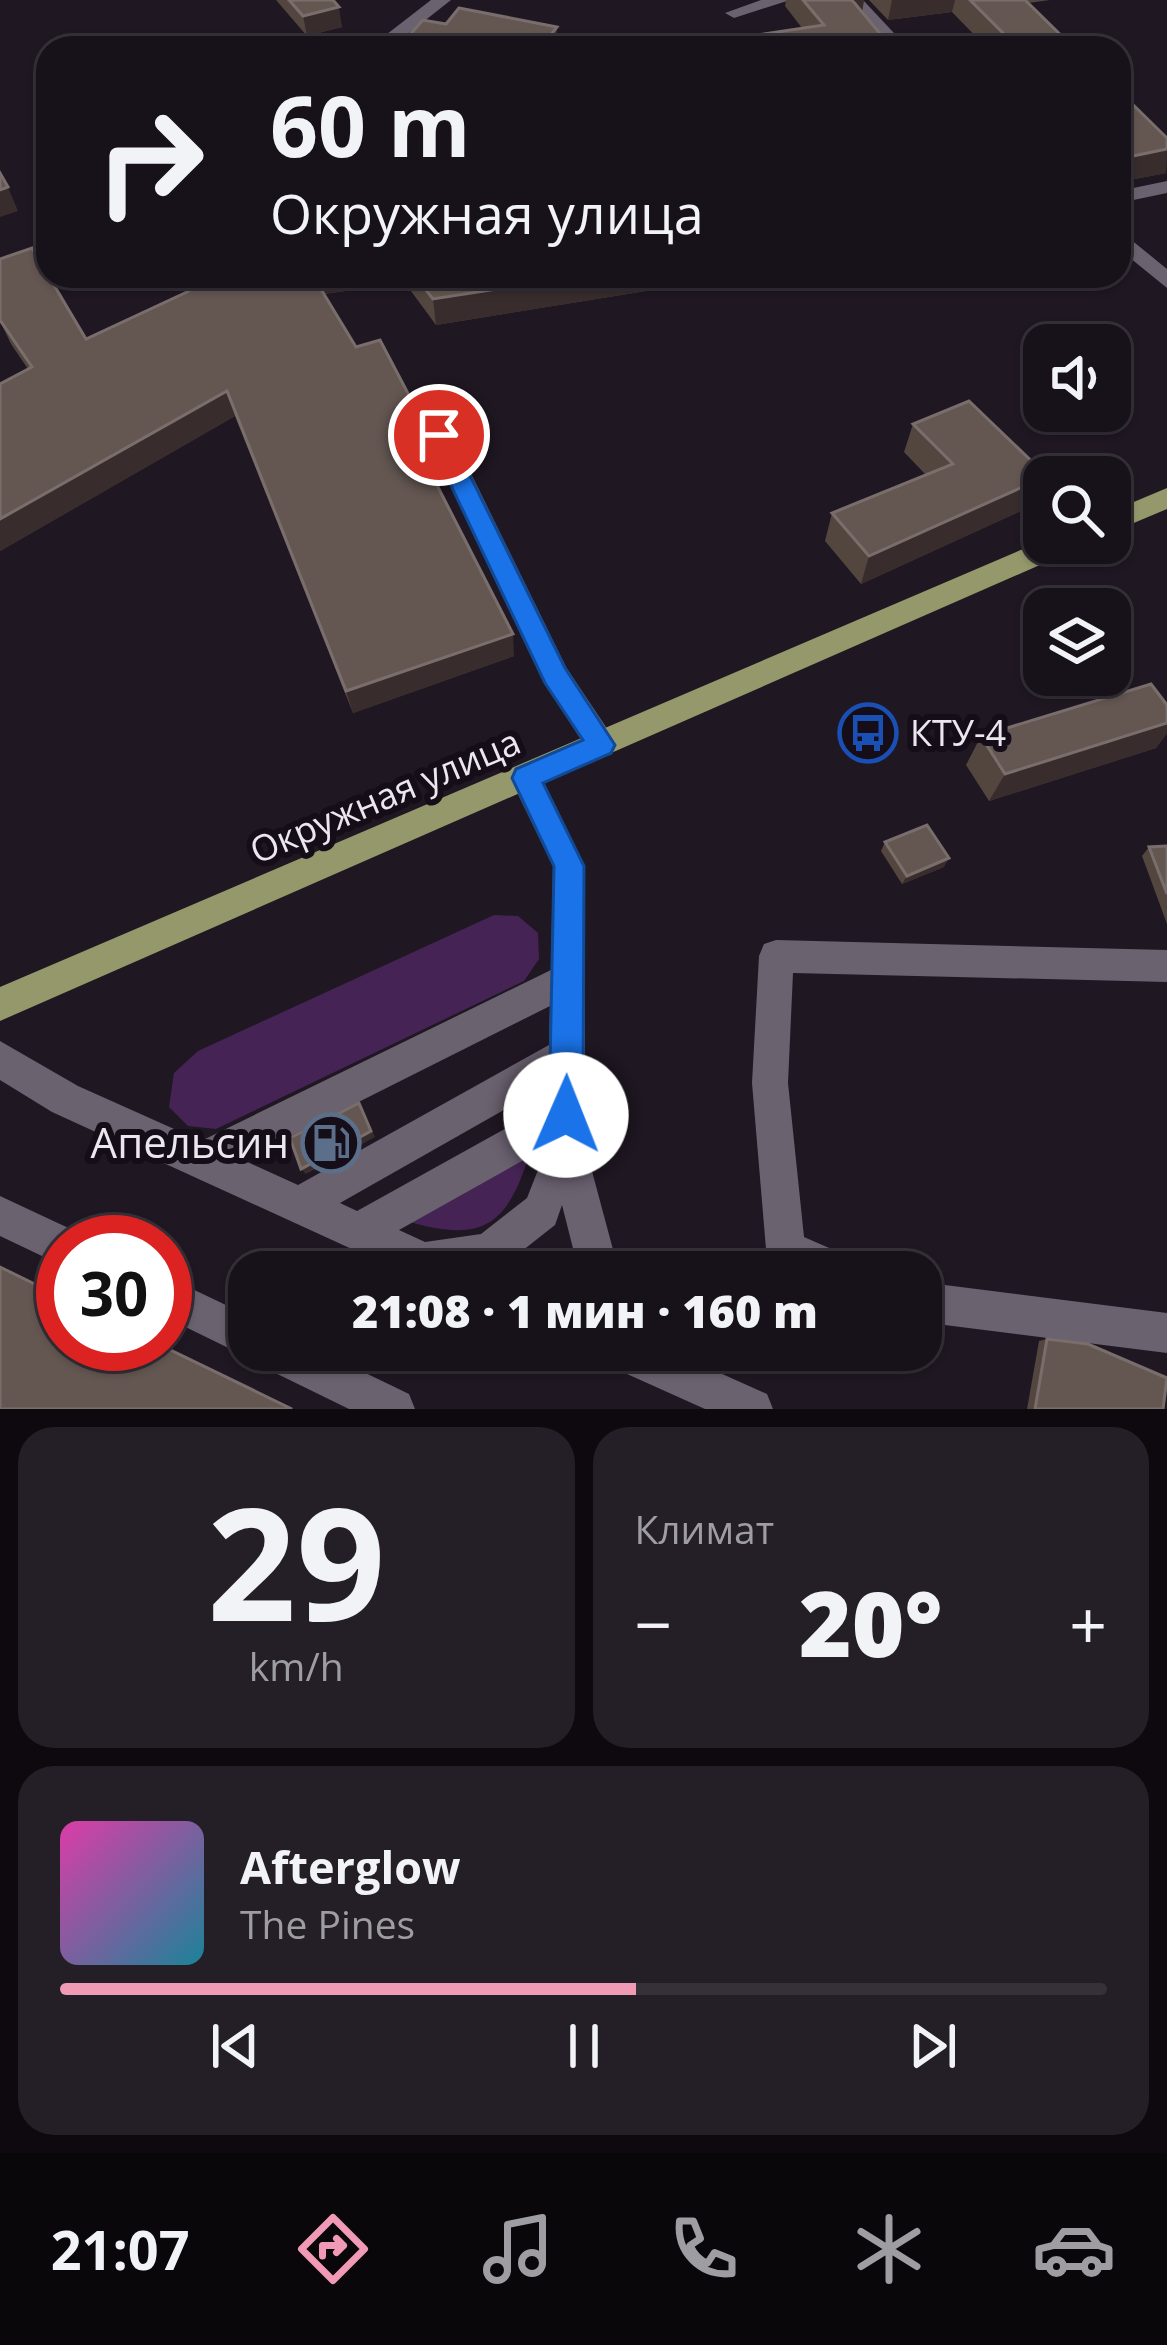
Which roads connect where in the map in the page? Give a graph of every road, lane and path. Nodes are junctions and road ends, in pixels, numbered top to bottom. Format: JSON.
{"nodes":[{"id":1,"x":442,"y":0,"type":"edge"},
{"id":2,"x":781,"y":0,"type":"edge"},
{"id":3,"x":853,"y":0,"type":"edge"},
{"id":4,"x":734,"y":13,"type":"dead end"},
{"id":5,"x":394,"y":36,"type":"edge"},
{"id":6,"x":888,"y":36,"type":"edge"},
{"id":7,"x":1167,"y":187,"type":"edge"},
{"id":8,"x":1143,"y":193,"type":"junction"},
{"id":9,"x":1131,"y":195,"type":"edge"},
{"id":10,"x":1167,"y":217,"type":"edge"},
{"id":11,"x":1131,"y":248,"type":"edge"},
{"id":12,"x":1167,"y":281,"type":"edge"},
{"id":13,"x":422,"y":398,"type":"dead end"},
{"id":14,"x":1167,"y":498,"type":"edge"},
{"id":15,"x":1131,"y":514,"type":"edge"},
{"id":16,"x":1023,"y":561,"type":"edge"},
{"id":17,"x":601,"y":745,"type":"junction"},
{"id":18,"x":526,"y":778,"type":"junction"},
{"id":19,"x":1167,"y":966,"type":"edge"},
{"id":20,"x":567,"y":980,"type":"junction"},
{"id":21,"x":0,"y":1004,"type":"edge"},
{"id":22,"x":567,"y":1055,"type":"junction"},
{"id":23,"x":0,"y":1059,"type":"edge"},
{"id":24,"x":566,"y":1130,"type":"junction"},
{"id":25,"x":201,"y":1161,"type":"junction"},
{"id":26,"x":299,"y":1205,"type":"junction"},
{"id":27,"x":0,"y":1214,"type":"edge"},
{"id":28,"x":36,"y":1232,"type":"edge"},
{"id":29,"x":358,"y":1232,"type":"junction"},
{"id":30,"x":400,"y":1251,"type":"edge"},
{"id":31,"x":490,"y":1251,"type":"edge"},
{"id":32,"x":594,"y":1251,"type":"edge"},
{"id":33,"x":791,"y":1251,"type":"edge"},
{"id":34,"x":942,"y":1306,"type":"edge"},
{"id":35,"x":192,"y":1309,"type":"edge"},
{"id":36,"x":228,"y":1327,"type":"edge"},
{"id":37,"x":1167,"y":1334,"type":"edge"},
{"id":38,"x":317,"y":1371,"type":"edge"},
{"id":39,"x":671,"y":1371,"type":"edge"},
{"id":40,"x":394,"y":1409,"type":"edge"},
{"id":41,"x":752,"y":1409,"type":"edge"}],
"edges":[{"from":1,"to":5,"type":"street"},
{"from":2,"to":4,"type":"street"},
{"from":3,"to":6,"type":"street"},
{"from":7,"to":8,"type":"street"},
{"from":8,"to":9,"type":"street"},
{"from":8,"to":10,"type":"street"},
{"from":11,"to":12,"type":"street"},
{"from":13,"to":17,"type":"street"},
{"from":14,"to":15,"type":"main road"},
{"from":16,"to":17,"type":"main road","name":"Окружная улица"},
{"from":17,"to":18,"type":"main road","name":"Окружная улица"},
{"from":18,"to":20,"type":"street"},
{"from":18,"to":21,"type":"main road","name":"Окружная улица"},
{"from":19,"to":33,"type":"street"},
{"from":20,"to":22,"type":"street"},
{"from":20,"to":25,"type":"street"},
{"from":22,"to":24,"type":"street"},
{"from":22,"to":26,"type":"street"},
{"from":23,"to":25,"type":"street"},
{"from":24,"to":29,"type":"street"},
{"from":24,"to":31,"type":"street"},
{"from":24,"to":32,"type":"street"},
{"from":25,"to":26,"type":"street"},
{"from":26,"to":29,"type":"street"},
{"from":27,"to":28,"type":"street"},
{"from":29,"to":30,"type":"street"},
{"from":34,"to":37,"type":"street"},
{"from":35,"to":36,"type":"street"},
{"from":38,"to":40,"type":"street"},
{"from":39,"to":41,"type":"street"}]}
